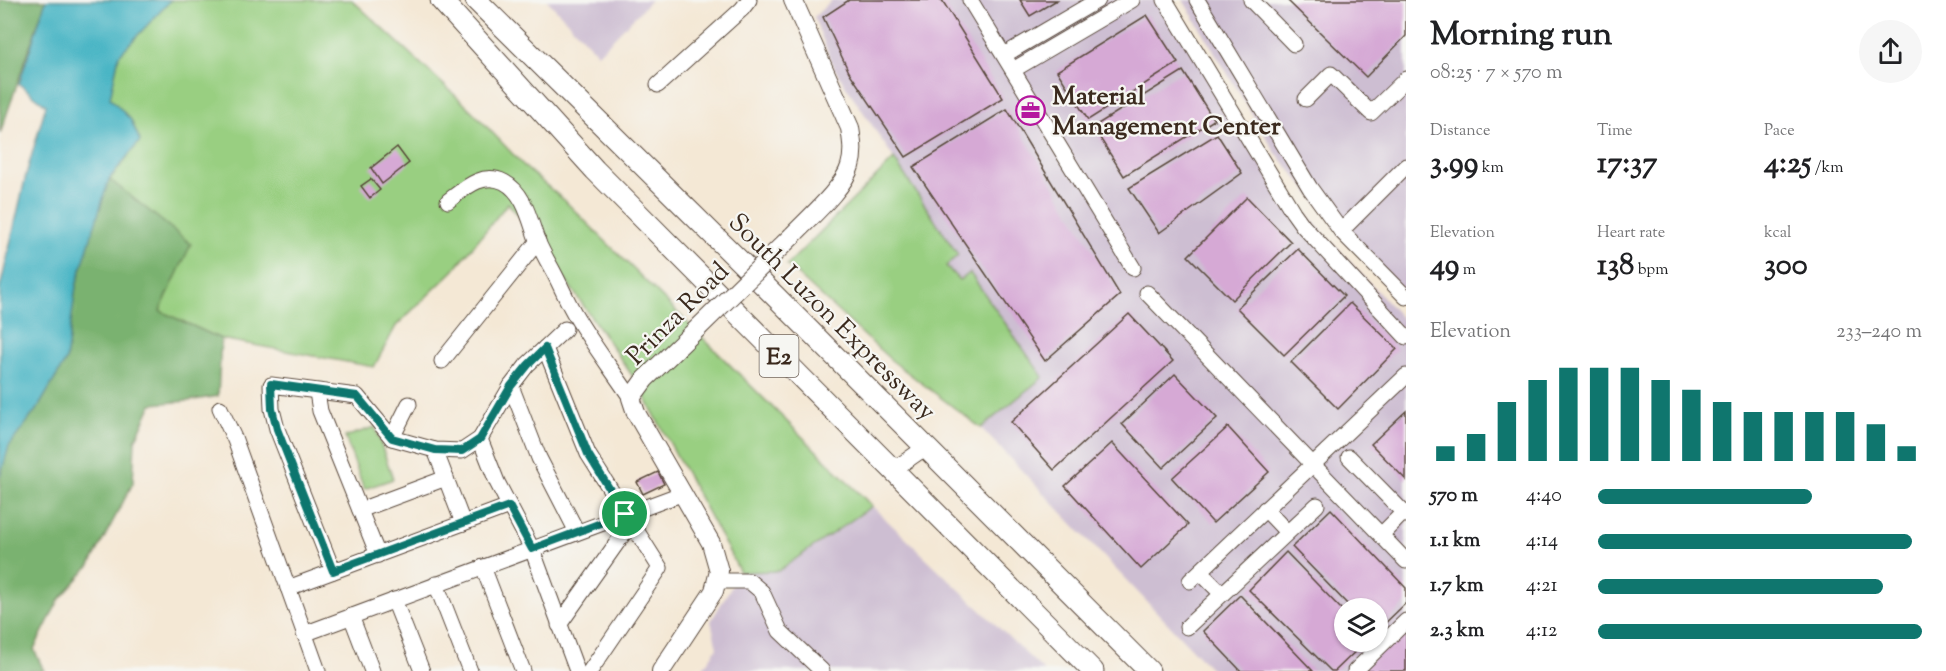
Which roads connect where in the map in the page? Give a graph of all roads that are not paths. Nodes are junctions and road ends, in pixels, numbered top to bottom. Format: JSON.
{"nodes":[{"id":1,"x":441,"y":0,"type":"edge"},
{"id":2,"x":476,"y":0,"type":"edge"},
{"id":3,"x":749,"y":0,"type":"edge"},
{"id":4,"x":793,"y":0,"type":"edge"},
{"id":5,"x":970,"y":0,"type":"edge"},
{"id":6,"x":1098,"y":0,"type":"edge"},
{"id":7,"x":1132,"y":0,"type":"edge"},
{"id":8,"x":1165,"y":0,"type":"edge"},
{"id":9,"x":1197,"y":0,"type":"edge"},
{"id":10,"x":1251,"y":0,"type":"edge"},
{"id":11,"x":1294,"y":44,"type":"dead end"},
{"id":12,"x":1004,"y":55,"type":"junction"},
{"id":13,"x":1013,"y":70,"type":"junction"},
{"id":14,"x":1406,"y":79,"type":"edge"},
{"id":15,"x":658,"y":85,"type":"dead end"},
{"id":16,"x":1306,"y":99,"type":"dead end"},
{"id":17,"x":1406,"y":166,"type":"edge"},
{"id":18,"x":448,"y":201,"type":"dead end"},
{"id":19,"x":1341,"y":231,"type":"junction"},
{"id":20,"x":538,"y":241,"type":"junction"},
{"id":21,"x":1133,"y":268,"type":"dead end"},
{"id":22,"x":1147,"y":292,"type":"dead end"},
{"id":23,"x":1406,"y":297,"type":"edge"},
{"id":24,"x":565,"y":329,"type":"dead end"},
{"id":25,"x":1406,"y":337,"type":"edge"},
{"id":26,"x":545,"y":348,"type":"junction"},
{"id":27,"x":442,"y":361,"type":"dead end"},
{"id":28,"x":1406,"y":376,"type":"edge"},
{"id":29,"x":511,"y":386,"type":"junction"},
{"id":30,"x":317,"y":392,"type":"junction"},
{"id":31,"x":631,"y":398,"type":"junction"},
{"id":32,"x":409,"y":404,"type":"dead end"},
{"id":33,"x":220,"y":408,"type":"dead end"},
{"id":34,"x":392,"y":438,"type":"junction"},
{"id":35,"x":480,"y":439,"type":"junction"},
{"id":36,"x":926,"y":447,"type":"junction"},
{"id":37,"x":435,"y":450,"type":"junction"},
{"id":38,"x":1349,"y":457,"type":"dead end"},
{"id":39,"x":1312,"y":464,"type":"junction"},
{"id":40,"x":891,"y":469,"type":"junction"},
{"id":41,"x":446,"y":478,"type":"junction"},
{"id":42,"x":681,"y":494,"type":"junction"},
{"id":43,"x":1317,"y":505,"type":"dead end"},
{"id":44,"x":509,"y":506,"type":"junction"},
{"id":45,"x":1265,"y":509,"type":"junction"},
{"id":46,"x":360,"y":510,"type":"junction"},
{"id":47,"x":1405,"y":514,"type":"edge"},
{"id":48,"x":628,"y":519,"type":"junction"},
{"id":49,"x":463,"y":523,"type":"junction"},
{"id":50,"x":577,"y":532,"type":"junction"},
{"id":51,"x":1287,"y":532,"type":"junction"},
{"id":52,"x":1381,"y":535,"type":"junction"},
{"id":53,"x":532,"y":549,"type":"junction"},
{"id":54,"x":378,"y":555,"type":"junction"},
{"id":55,"x":1406,"y":561,"type":"edge"},
{"id":56,"x":483,"y":567,"type":"junction"},
{"id":57,"x":333,"y":571,"type":"junction"},
{"id":58,"x":717,"y":580,"type":"junction"},
{"id":59,"x":436,"y":584,"type":"junction"},
{"id":60,"x":288,"y":588,"type":"junction"},
{"id":61,"x":1222,"y":594,"type":"junction"},
{"id":62,"x":394,"y":600,"type":"junction"},
{"id":63,"x":351,"y":616,"type":"junction"},
{"id":64,"x":1406,"y":621,"type":"edge"},
{"id":65,"x":559,"y":625,"type":"junction"},
{"id":66,"x":1187,"y":627,"type":"dead end"},
{"id":67,"x":304,"y":634,"type":"junction"},
{"id":68,"x":318,"y":671,"type":"edge"},
{"id":69,"x":372,"y":671,"type":"edge"},
{"id":70,"x":422,"y":671,"type":"edge"},
{"id":71,"x":470,"y":671,"type":"edge"},
{"id":72,"x":523,"y":671,"type":"edge"},
{"id":73,"x":577,"y":671,"type":"edge"},
{"id":74,"x":590,"y":671,"type":"edge"},
{"id":75,"x":661,"y":671,"type":"edge"},
{"id":76,"x":822,"y":671,"type":"edge"},
{"id":77,"x":1093,"y":671,"type":"edge"},
{"id":78,"x":1149,"y":671,"type":"edge"},
{"id":79,"x":1355,"y":671,"type":"edge"}],
"edges":[{"from":1,"to":40,"type":"highway","number":"E2"},
{"from":2,"to":36,"type":"highway","name":"South Luzon Expressway","number":"E2"},
{"from":3,"to":15,"type":"street"},
{"from":4,"to":31,"type":"main road","name":"Prinza Road","bridge":true},
{"from":5,"to":12,"type":"street"},
{"from":6,"to":12,"type":"street"},
{"from":7,"to":13,"type":"street"},
{"from":8,"to":25,"type":"street"},
{"from":9,"to":19,"type":"street"},
{"from":10,"to":11,"type":"street"},
{"from":12,"to":13,"type":"street"},
{"from":13,"to":21,"type":"street"},
{"from":14,"to":16,"type":"street"},
{"from":17,"to":19,"type":"street"},
{"from":18,"to":20,"type":"street"},
{"from":19,"to":23,"type":"street"},
{"from":20,"to":27,"type":"street"},
{"from":20,"to":31,"type":"street"},
{"from":22,"to":39,"type":"street"},
{"from":24,"to":26,"type":"street"},
{"from":26,"to":29,"type":"street"},
{"from":26,"to":48,"type":"street"},
{"from":28,"to":39,"type":"street"},
{"from":29,"to":35,"type":"street"},
{"from":29,"to":50,"type":"street"},
{"from":30,"to":34,"type":"street"},
{"from":30,"to":46,"type":"street"},
{"from":30,"to":57,"type":"street"},
{"from":31,"to":42,"type":"main road","name":"Prinza Road"},
{"from":32,"to":34,"type":"street"},
{"from":33,"to":60,"type":"street"},
{"from":34,"to":37,"type":"street"},
{"from":35,"to":37,"type":"street"},
{"from":35,"to":44,"type":"street"},
{"from":36,"to":40,"type":"street"},
{"from":36,"to":78,"type":"highway","name":"South Luzon Expressway","number":"E2"},
{"from":37,"to":41,"type":"street"},
{"from":38,"to":47,"type":"street"},
{"from":39,"to":45,"type":"street"},
{"from":39,"to":52,"type":"street"},
{"from":40,"to":77,"type":"highway","number":"E2"},
{"from":41,"to":46,"type":"street"},
{"from":41,"to":49,"type":"street"},
{"from":42,"to":48,"type":"street"},
{"from":42,"to":58,"type":"main road","name":"Prinza Road"},
{"from":43,"to":51,"type":"street"},
{"from":44,"to":49,"type":"street"},
{"from":44,"to":53,"type":"street"},
{"from":45,"to":51,"type":"street"},
{"from":45,"to":61,"type":"street"},
{"from":46,"to":54,"type":"street"},
{"from":47,"to":52,"type":"street"},
{"from":48,"to":50,"type":"street"},
{"from":48,"to":65,"type":"street"},
{"from":48,"to":74,"type":"street"},
{"from":49,"to":54,"type":"street"},
{"from":50,"to":53,"type":"street"},
{"from":51,"to":61,"type":"street"},
{"from":52,"to":55,"type":"street"},
{"from":53,"to":56,"type":"street"},
{"from":53,"to":65,"type":"street"},
{"from":54,"to":57,"type":"street"},
{"from":56,"to":59,"type":"street"},
{"from":56,"to":72,"type":"street"},
{"from":57,"to":60,"type":"street"},
{"from":58,"to":75,"type":"main road"},
{"from":58,"to":76,"type":"street"},
{"from":59,"to":62,"type":"street"},
{"from":59,"to":71,"type":"street"},
{"from":60,"to":67,"type":"street"},
{"from":61,"to":66,"type":"street"},
{"from":62,"to":63,"type":"street"},
{"from":62,"to":70,"type":"street"},
{"from":63,"to":67,"type":"street"},
{"from":63,"to":69,"type":"street"},
{"from":64,"to":79,"type":"street"},
{"from":65,"to":73,"type":"street"},
{"from":67,"to":68,"type":"street"}]}
